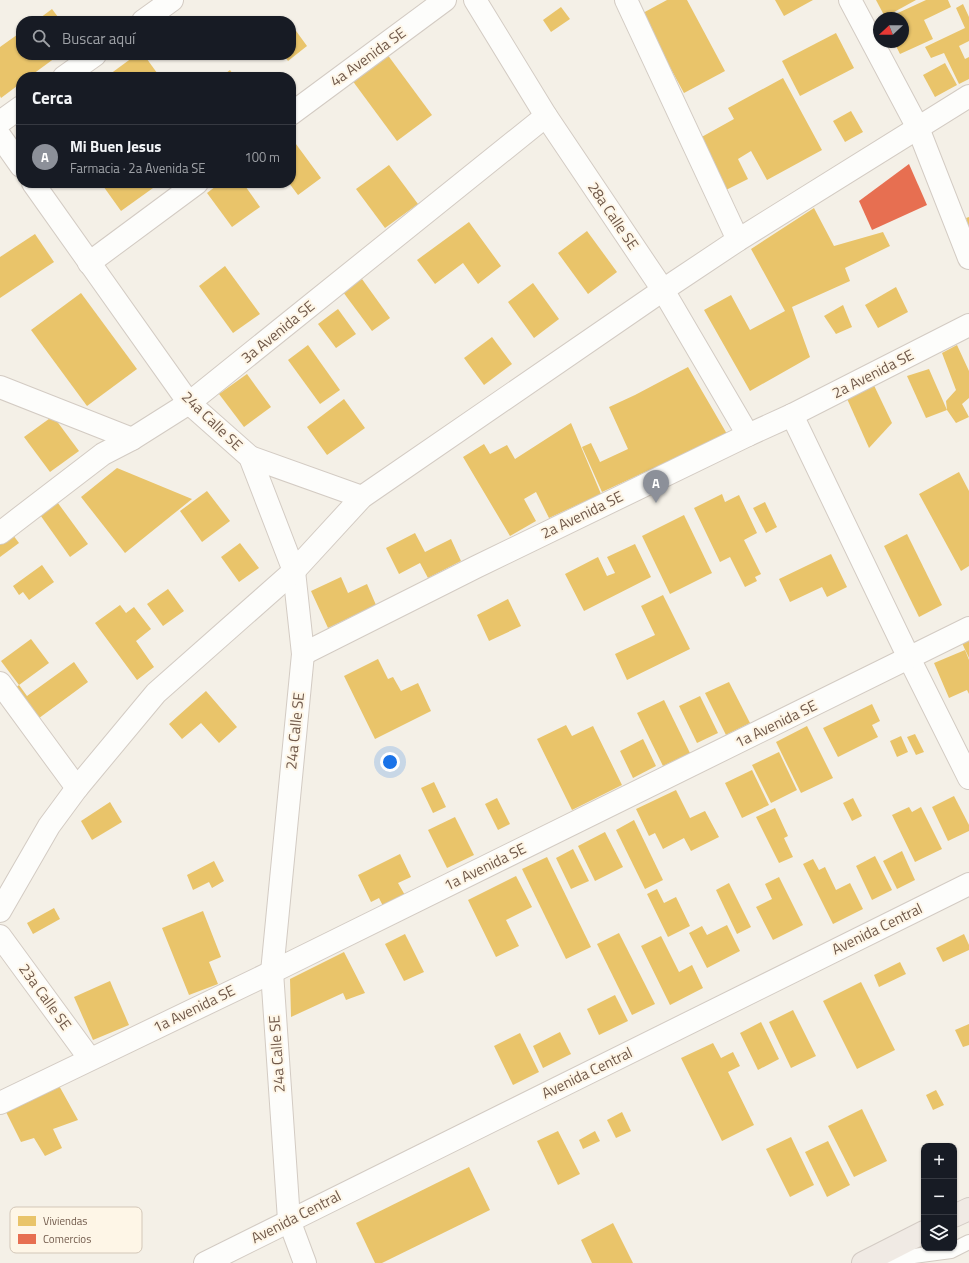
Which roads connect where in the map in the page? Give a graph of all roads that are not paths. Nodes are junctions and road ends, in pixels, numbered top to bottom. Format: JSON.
{"nodes":[{"id":1,"x":172,"y":0,"type":"edge"},
{"id":2,"x":445,"y":0,"type":"edge"},
{"id":3,"x":475,"y":0,"type":"edge"},
{"id":4,"x":626,"y":0,"type":"edge"},
{"id":5,"x":850,"y":0,"type":"edge"},
{"id":6,"x":150,"y":16,"type":"edge"},
{"id":7,"x":88,"y":60,"type":"edge"},
{"id":8,"x":71,"y":72,"type":"edge"},
{"id":9,"x":969,"y":96,"type":"edge"},
{"id":10,"x":296,"y":110,"type":"edge"},
{"id":11,"x":16,"y":111,"type":"edge"},
{"id":12,"x":546,"y":116,"type":"junction"},
{"id":13,"x":0,"y":122,"type":"edge"},
{"id":14,"x":918,"y":128,"type":"junction"},
{"id":15,"x":0,"y":136,"type":"edge"},
{"id":16,"x":16,"y":159,"type":"edge"},
{"id":17,"x":37,"y":188,"type":"edge"},
{"id":18,"x":190,"y":188,"type":"edge"},
{"id":19,"x":738,"y":240,"type":"junction"},
{"id":20,"x":969,"y":258,"type":"edge"},
{"id":21,"x":90,"y":263,"type":"junction"},
{"id":22,"x":663,"y":290,"type":"junction"},
{"id":23,"x":969,"y":325,"type":"edge"},
{"id":24,"x":0,"y":387,"type":"edge"},
{"id":25,"x":189,"y":403,"type":"junction"},
{"id":26,"x":792,"y":415,"type":"junction"},
{"id":27,"x":748,"y":434,"type":"junction"},
{"id":28,"x":132,"y":440,"type":"junction"},
{"id":29,"x":250,"y":457,"type":"junction"},
{"id":30,"x":362,"y":497,"type":"junction"},
{"id":31,"x":0,"y":533,"type":"edge"},
{"id":32,"x":294,"y":571,"type":"junction"},
{"id":33,"x":969,"y":628,"type":"edge"},
{"id":34,"x":303,"y":654,"type":"junction"},
{"id":35,"x":909,"y":658,"type":"junction"},
{"id":36,"x":0,"y":683,"type":"edge"},
{"id":37,"x":969,"y":778,"type":"edge"},
{"id":38,"x":77,"y":788,"type":"junction"},
{"id":39,"x":969,"y":884,"type":"edge"},
{"id":40,"x":0,"y":911,"type":"edge"},
{"id":41,"x":0,"y":936,"type":"edge"},
{"id":42,"x":272,"y":972,"type":"junction"},
{"id":43,"x":90,"y":1060,"type":"junction"},
{"id":44,"x":0,"y":1103,"type":"edge"},
{"id":45,"x":969,"y":1209,"type":"edge"},
{"id":46,"x":956,"y":1215,"type":"edge"},
{"id":47,"x":289,"y":1220,"type":"junction"},
{"id":48,"x":921,"y":1234,"type":"edge"},
{"id":49,"x":969,"y":1242,"type":"edge"},
{"id":50,"x":205,"y":1263,"type":"edge"},
{"id":51,"x":305,"y":1263,"type":"edge"},
{"id":52,"x":863,"y":1263,"type":"edge"}],
"edges":[{"from":1,"to":6,"type":"street"},
{"from":2,"to":10,"type":"street","name":"4a Avenida SE"},
{"from":3,"to":12,"type":"street","name":"28a Calle SE"},
{"from":4,"to":19,"type":"street"},
{"from":5,"to":14,"type":"street"},
{"from":7,"to":8,"type":"street"},
{"from":9,"to":14,"type":"street"},
{"from":11,"to":13,"type":"street"},
{"from":12,"to":22,"type":"street","name":"28a Calle SE"},
{"from":12,"to":25,"type":"street","name":"3a Avenida SE"},
{"from":14,"to":19,"type":"street"},
{"from":14,"to":20,"type":"street"},
{"from":15,"to":16,"type":"street"},
{"from":17,"to":21,"type":"street","name":"24a Calle SE"},
{"from":18,"to":21,"type":"street"},
{"from":19,"to":22,"type":"street"},
{"from":21,"to":25,"type":"street","name":"24a Calle SE"},
{"from":22,"to":27,"type":"street","name":"28a Calle SE"},
{"from":22,"to":30,"type":"street"},
{"from":23,"to":26,"type":"street","name":"2a Avenida SE"},
{"from":24,"to":28,"type":"street"},
{"from":25,"to":28,"type":"street","name":"3a Avenida SE"},
{"from":25,"to":29,"type":"street","name":"24a Calle SE"},
{"from":26,"to":27,"type":"street","name":"2a Avenida SE"},
{"from":26,"to":35,"type":"street"},
{"from":27,"to":34,"type":"street","name":"2a Avenida SE"},
{"from":28,"to":31,"type":"street","name":"3a Avenida SE"},
{"from":29,"to":30,"type":"street"},
{"from":29,"to":32,"type":"street","name":"24a Calle SE"},
{"from":30,"to":32,"type":"street"},
{"from":32,"to":34,"type":"street","name":"24a Calle SE"},
{"from":32,"to":38,"type":"street"},
{"from":33,"to":35,"type":"street","name":"1a Avenida SE"},
{"from":34,"to":42,"type":"street","name":"24a Calle SE"},
{"from":35,"to":37,"type":"street"},
{"from":35,"to":42,"type":"street","name":"1a Avenida SE"},
{"from":36,"to":38,"type":"street"},
{"from":38,"to":40,"type":"street"},
{"from":39,"to":47,"type":"street","name":"Avenida Central"},
{"from":41,"to":43,"type":"street","name":"23a Calle SE"},
{"from":42,"to":43,"type":"street","name":"1a Avenida SE"},
{"from":42,"to":47,"type":"street","name":"24a Calle SE"},
{"from":43,"to":44,"type":"street","name":"1a Avenida SE"},
{"from":45,"to":46,"type":"highway"},
{"from":47,"to":50,"type":"street","name":"Avenida Central"},
{"from":47,"to":51,"type":"street","name":"24a Calle SE"},
{"from":48,"to":52,"type":"highway"},
{"from":49,"to":52,"type":"lane"}]}
